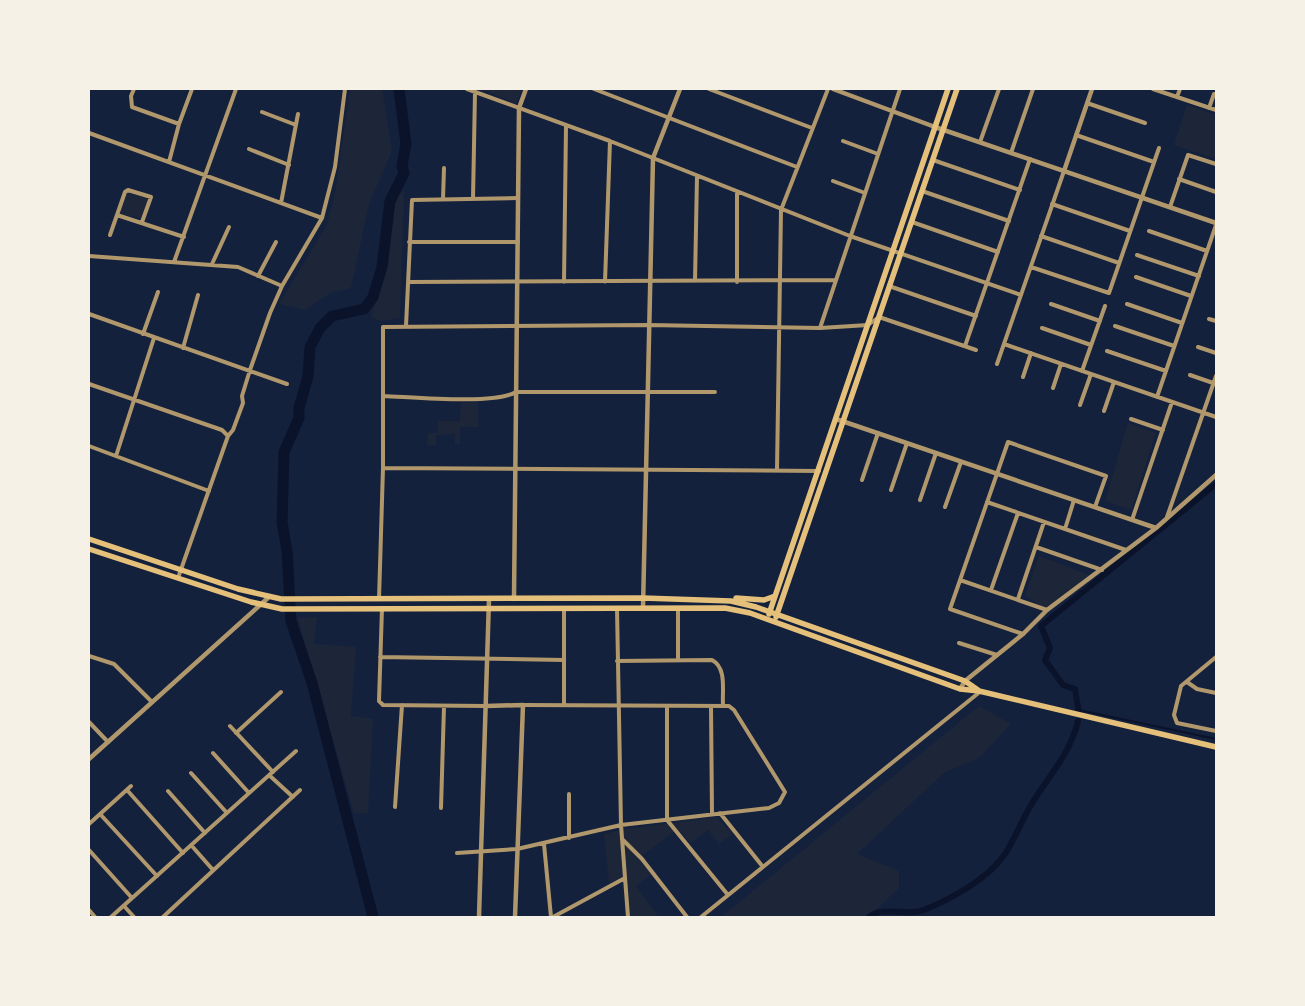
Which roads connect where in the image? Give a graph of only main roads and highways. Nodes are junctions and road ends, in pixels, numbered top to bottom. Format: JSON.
{"nodes":[{"id":1,"x":948,"y":89,"type":"edge"},
{"id":2,"x":957,"y":89,"type":"edge"},
{"id":3,"x":89,"y":539,"type":"edge"},
{"id":4,"x":89,"y":549,"type":"edge"},
{"id":5,"x":775,"y":596,"type":"junction"},
{"id":6,"x":719,"y":600,"type":"junction"},
{"id":7,"x":770,"y":612,"type":"junction"},
{"id":8,"x":777,"y":614,"type":"junction"},
{"id":9,"x":767,"y":619,"type":"junction"},
{"id":10,"x":774,"y":622,"type":"junction"},
{"id":11,"x":912,"y":662,"type":"junction"},
{"id":12,"x":908,"y":671,"type":"junction"},
{"id":13,"x":980,"y":691,"type":"junction"},
{"id":14,"x":1216,"y":747,"type":"edge"}],
"edges":[{"from":1,"to":5,"type":"main road"},
{"from":2,"to":8,"type":"main road"},
{"from":3,"to":6,"type":"main road"},
{"from":4,"to":9,"type":"main road"},
{"from":5,"to":6,"type":"main road"},
{"from":5,"to":7,"type":"main road"},
{"from":6,"to":7,"type":"main road"},
{"from":7,"to":8,"type":"main road"},
{"from":7,"to":9,"type":"main road"},
{"from":8,"to":10,"type":"main road"},
{"from":8,"to":11,"type":"main road"},
{"from":9,"to":10,"type":"main road"},
{"from":10,"to":12,"type":"main road"},
{"from":11,"to":12,"type":"main road"},
{"from":11,"to":13,"type":"main road"},
{"from":12,"to":13,"type":"main road"},
{"from":13,"to":14,"type":"main road"}]}
